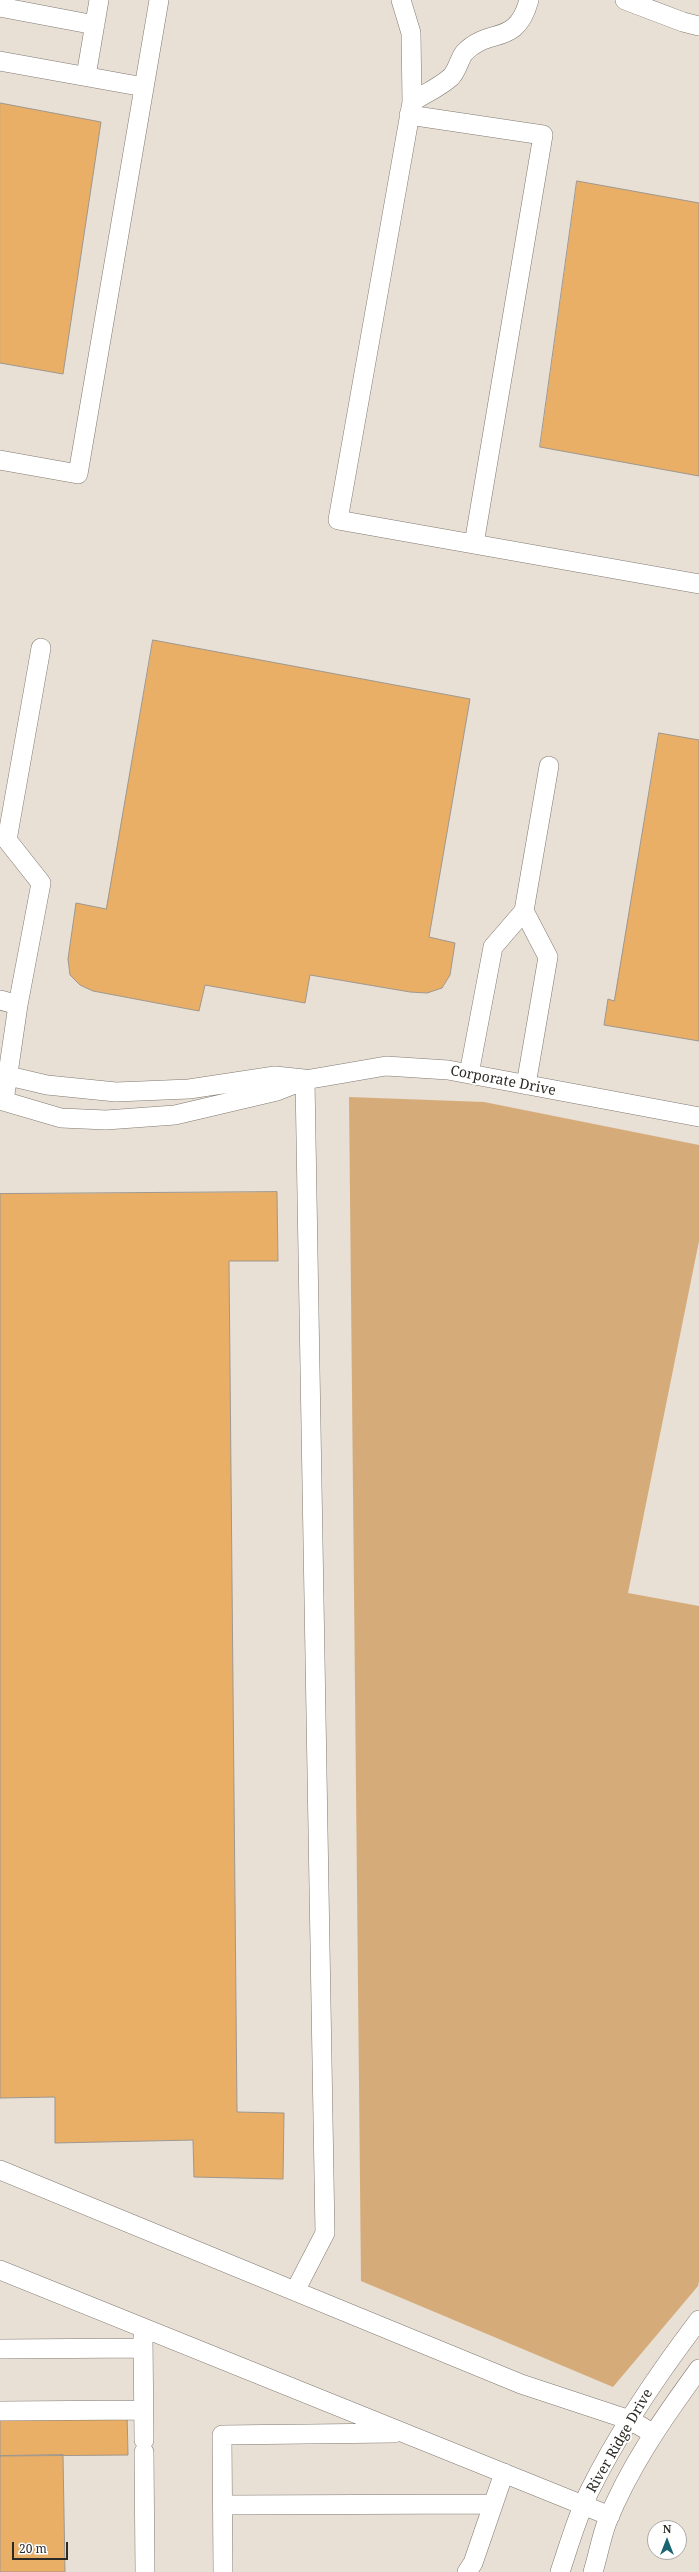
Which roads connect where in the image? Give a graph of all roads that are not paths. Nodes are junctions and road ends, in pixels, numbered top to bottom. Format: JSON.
{"nodes":[{"id":1,"x":99,"y":0,"type":"edge"},
{"id":2,"x":159,"y":0,"type":"edge"},
{"id":3,"x":401,"y":0,"type":"edge"},
{"id":4,"x":529,"y":0,"type":"edge"},
{"id":5,"x":625,"y":0,"type":"edge"},
{"id":6,"x":0,"y":7,"type":"edge"},
{"id":7,"x":95,"y":25,"type":"junction"},
{"id":8,"x":699,"y":26,"type":"edge"},
{"id":9,"x":0,"y":61,"type":"edge"},
{"id":10,"x":86,"y":76,"type":"junction"},
{"id":11,"x":144,"y":87,"type":"junction"},
{"id":12,"x":410,"y":108,"type":"junction"},
{"id":13,"x":0,"y":460,"type":"edge"},
{"id":14,"x":474,"y":544,"type":"junction"},
{"id":15,"x":699,"y":584,"type":"edge"},
{"id":16,"x":41,"y":648,"type":"dead end"},
{"id":17,"x":549,"y":766,"type":"dead end"},
{"id":18,"x":4,"y":844,"type":"edge"},
{"id":19,"x":524,"y":911,"type":"junction"},
{"id":20,"x":0,"y":1000,"type":"edge"},
{"id":21,"x":18,"y":1005,"type":"junction"},
{"id":22,"x":469,"y":1074,"type":"junction"},
{"id":23,"x":3,"y":1075,"type":"edge"},
{"id":24,"x":305,"y":1080,"type":"junction"},
{"id":25,"x":526,"y":1085,"type":"junction"},
{"id":26,"x":2,"y":1101,"type":"edge"},
{"id":27,"x":699,"y":1117,"type":"edge"},
{"id":28,"x":0,"y":2170,"type":"edge"},
{"id":29,"x":0,"y":2270,"type":"edge"},
{"id":30,"x":9,"y":2278,"type":"edge"},
{"id":31,"x":295,"y":2291,"type":"junction"},
{"id":32,"x":699,"y":2320,"type":"edge"},
{"id":33,"x":143,"y":2326,"type":"junction"},
{"id":34,"x":142,"y":2348,"type":"junction"},
{"id":35,"x":0,"y":2349,"type":"edge"},
{"id":36,"x":699,"y":2368,"type":"edge"},
{"id":37,"x":144,"y":2410,"type":"junction"},
{"id":38,"x":0,"y":2411,"type":"edge"},
{"id":39,"x":630,"y":2420,"type":"junction"},
{"id":40,"x":404,"y":2432,"type":"junction"},
{"id":41,"x":654,"y":2434,"type":"junction"},
{"id":42,"x":504,"y":2473,"type":"junction"},
{"id":43,"x":492,"y":2504,"type":"junction"},
{"id":44,"x":223,"y":2505,"type":"junction"},
{"id":45,"x":583,"y":2505,"type":"junction"},
{"id":46,"x":610,"y":2516,"type":"junction"},
{"id":47,"x":145,"y":2572,"type":"edge"},
{"id":48,"x":223,"y":2572,"type":"edge"},
{"id":49,"x":467,"y":2572,"type":"edge"},
{"id":50,"x":560,"y":2572,"type":"edge"},
{"id":51,"x":593,"y":2572,"type":"edge"}],
"edges":[{"from":1,"to":7,"type":"street"},
{"from":2,"to":11,"type":"street"},
{"from":3,"to":12,"type":"street"},
{"from":4,"to":12,"type":"street"},
{"from":5,"to":8,"type":"street"},
{"from":6,"to":7,"type":"street"},
{"from":7,"to":10,"type":"street"},
{"from":9,"to":10,"type":"street"},
{"from":10,"to":11,"type":"street"},
{"from":11,"to":13,"type":"street"},
{"from":12,"to":14,"type":"street"},
{"from":12,"to":14,"type":"street"},
{"from":14,"to":15,"type":"street"},
{"from":16,"to":18,"type":"street"},
{"from":17,"to":19,"type":"street"},
{"from":18,"to":21,"type":"street"},
{"from":19,"to":22,"type":"street"},
{"from":19,"to":25,"type":"street"},
{"from":20,"to":21,"type":"street"},
{"from":21,"to":23,"type":"street"},
{"from":22,"to":24,"type":"street","name":"Corporate Drive"},
{"from":22,"to":25,"type":"street","name":"Corporate Drive"},
{"from":23,"to":24,"type":"street","name":"Corporate Drive"},
{"from":23,"to":26,"type":"street"},
{"from":24,"to":26,"type":"street","name":"Corporate Drive"},
{"from":24,"to":31,"type":"street"},
{"from":25,"to":27,"type":"street","name":"Corporate Drive"},
{"from":28,"to":31,"type":"street"},
{"from":29,"to":30,"type":"street"},
{"from":30,"to":33,"type":"street"},
{"from":31,"to":39,"type":"street"},
{"from":32,"to":39,"type":"street","name":"River Ridge Drive"},
{"from":33,"to":34,"type":"street"},
{"from":33,"to":40,"type":"street"},
{"from":34,"to":35,"type":"street"},
{"from":34,"to":37,"type":"street"},
{"from":36,"to":41,"type":"street","name":"River Ridge Drive"},
{"from":37,"to":38,"type":"street"},
{"from":37,"to":47,"type":"street"},
{"from":39,"to":41,"type":"street"},
{"from":39,"to":45,"type":"street","name":"River Ridge Drive"},
{"from":40,"to":42,"type":"street"},
{"from":40,"to":44,"type":"street"},
{"from":41,"to":46,"type":"street","name":"River Ridge Drive"},
{"from":42,"to":43,"type":"street"},
{"from":42,"to":45,"type":"street"},
{"from":43,"to":44,"type":"street"},
{"from":43,"to":49,"type":"street"},
{"from":44,"to":48,"type":"street"},
{"from":45,"to":46,"type":"street"},
{"from":45,"to":50,"type":"street","name":"River Ridge Drive"},
{"from":46,"to":51,"type":"street","name":"River Ridge Drive"}]}
